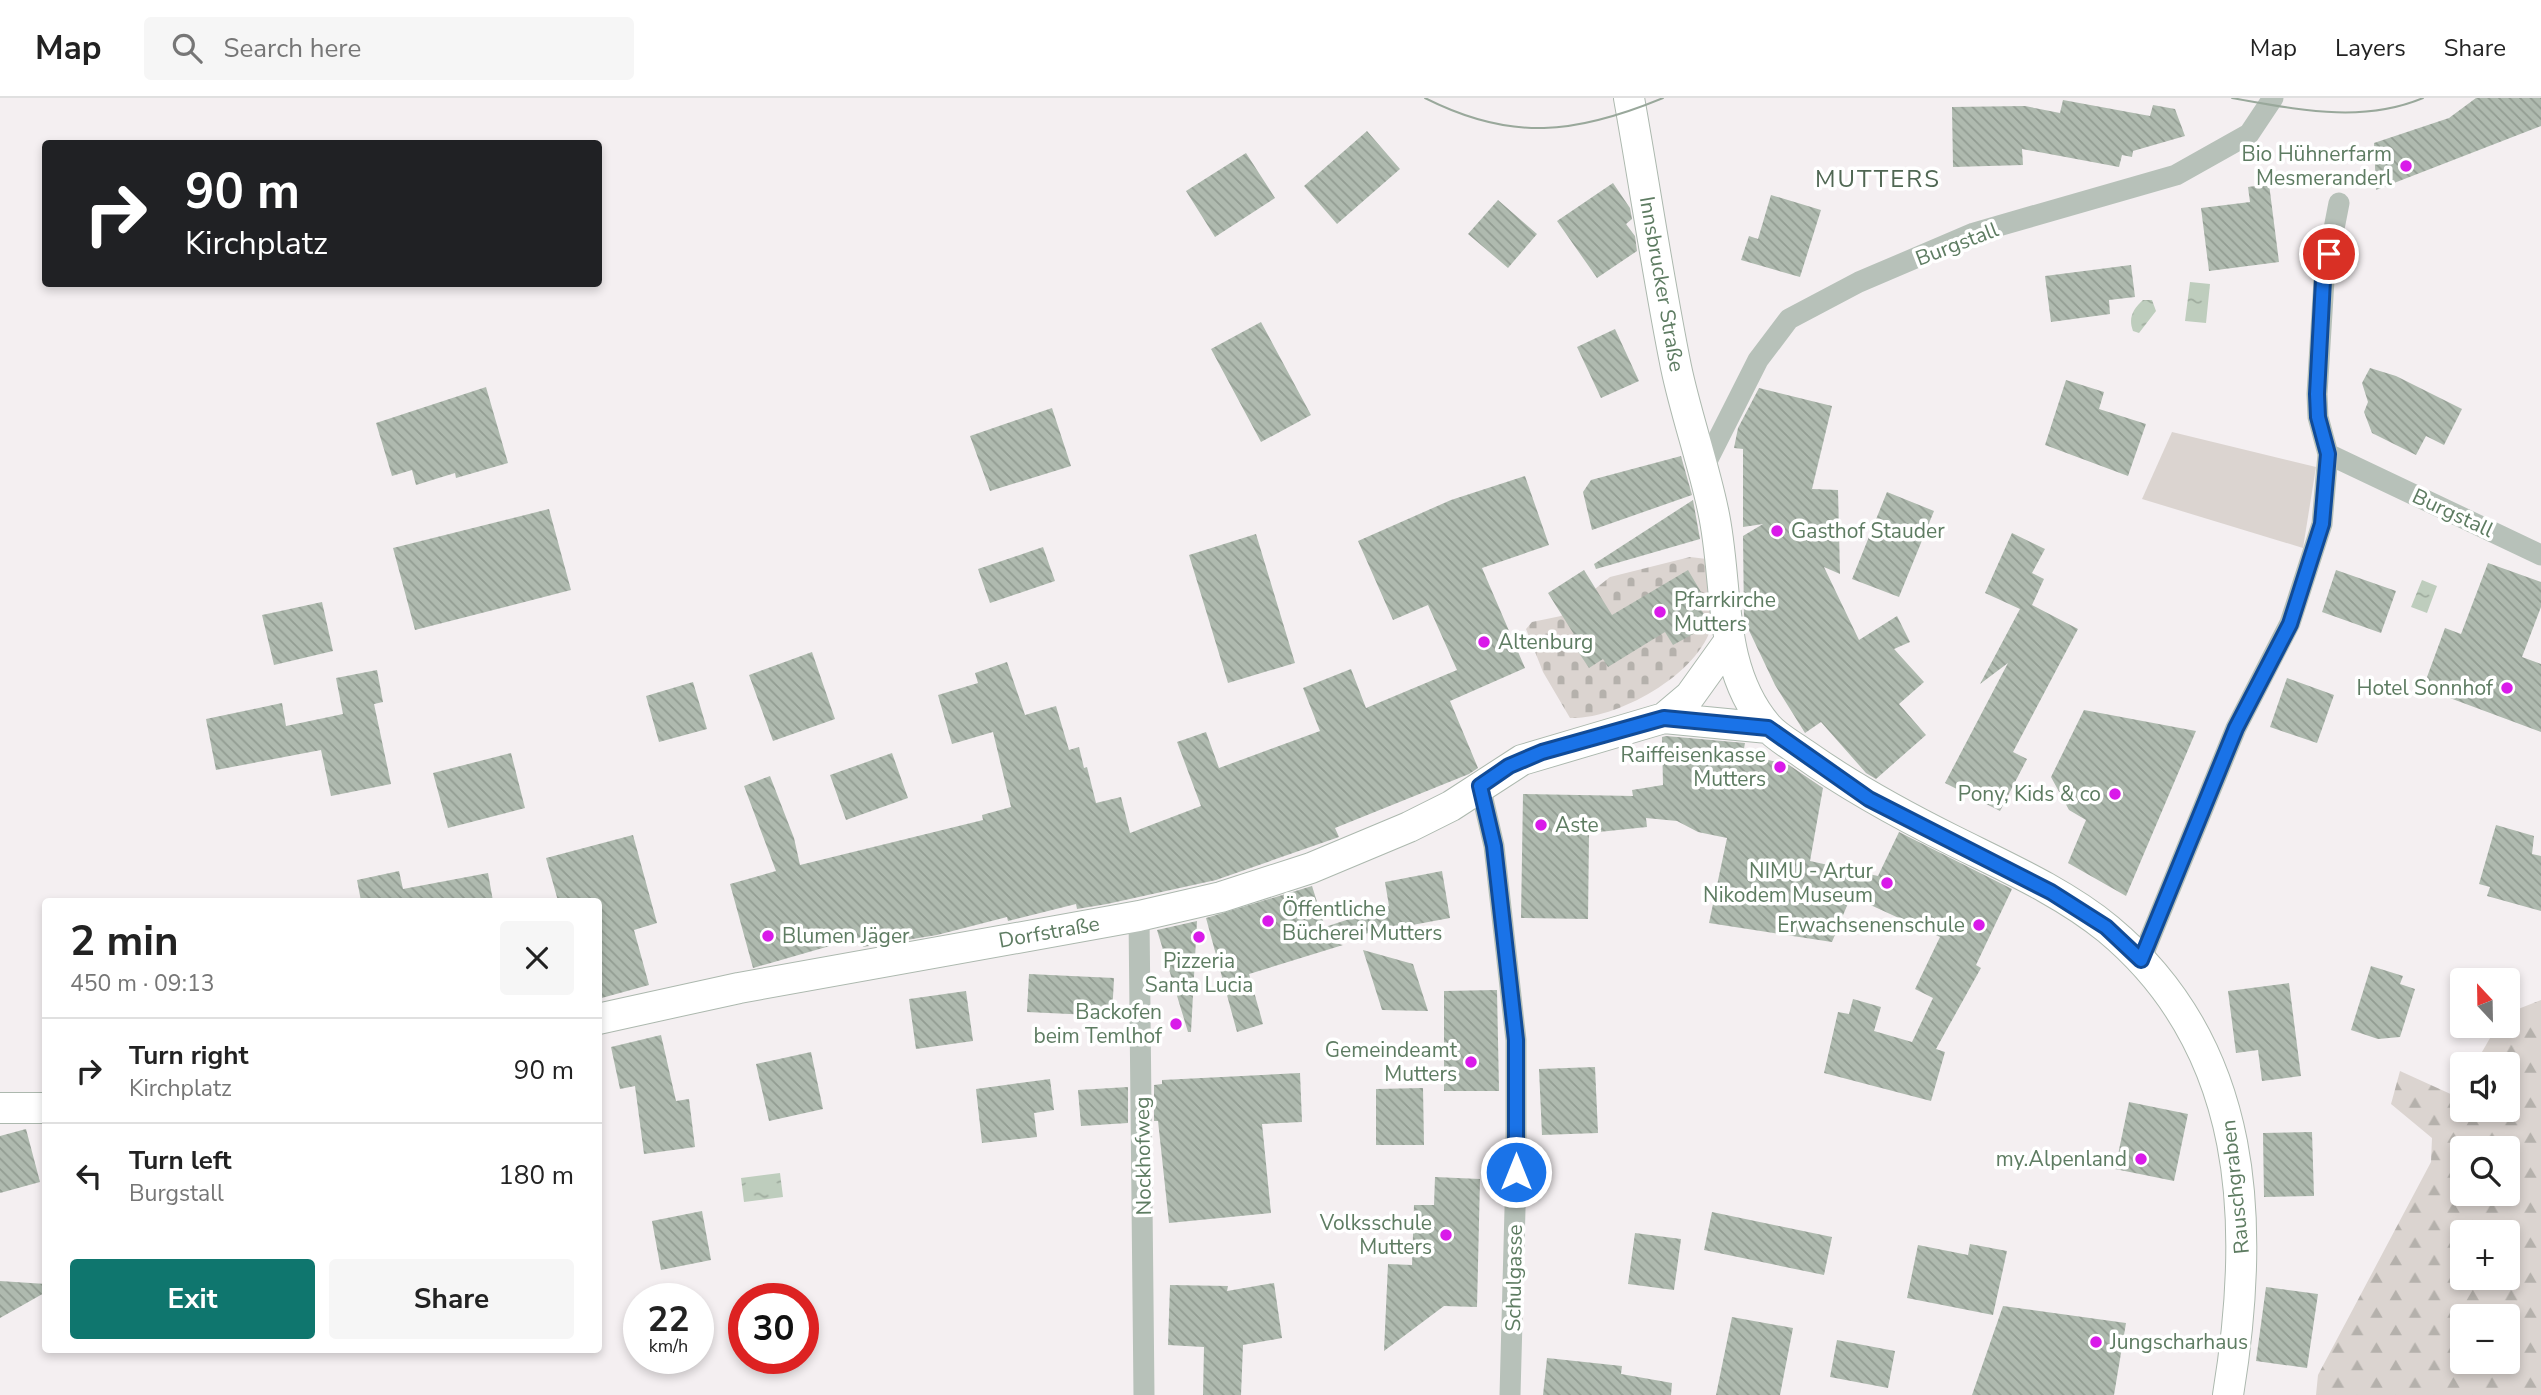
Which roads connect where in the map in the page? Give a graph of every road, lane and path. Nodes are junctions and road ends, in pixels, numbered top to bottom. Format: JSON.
{"nodes":[{"id":1,"x":1629,"y":98,"type":"edge"},
{"id":2,"x":2273,"y":98,"type":"edge"},
{"id":3,"x":2339,"y":203,"type":"dead end"},
{"id":4,"x":2328,"y":454,"type":"junction"},
{"id":5,"x":1704,"y":467,"type":"junction"},
{"id":6,"x":2541,"y":555,"type":"edge"},
{"id":7,"x":1728,"y":643,"type":"junction"},
{"id":8,"x":1664,"y":718,"type":"junction"},
{"id":9,"x":1768,"y":728,"type":"junction"},
{"id":10,"x":1480,"y":786,"type":"junction"},
{"id":11,"x":1139,"y":916,"type":"junction"},
{"id":12,"x":2141,"y":960,"type":"junction"},
{"id":13,"x":602,"y":1018,"type":"edge"},
{"id":14,"x":0,"y":1108,"type":"edge"},
{"id":15,"x":42,"y":1108,"type":"edge"},
{"id":16,"x":1144,"y":1395,"type":"edge"},
{"id":17,"x":1510,"y":1395,"type":"edge"},
{"id":18,"x":2228,"y":1395,"type":"edge"}],
"edges":[{"from":1,"to":5,"type":"main road","name":"Innsbrucker Straße"},
{"from":2,"to":5,"type":"street","name":"Burgstall"},
{"from":3,"to":4,"type":"street"},
{"from":4,"to":6,"type":"street","name":"Burgstall"},
{"from":4,"to":12,"type":"street"},
{"from":5,"to":7,"type":"main road","name":"Innsbrucker Straße"},
{"from":7,"to":8,"type":"main road"},
{"from":7,"to":9,"type":"main road","name":"Innsbrucker Straße"},
{"from":8,"to":9,"type":"main road"},
{"from":8,"to":10,"type":"main road","name":"Dorfstraße"},
{"from":9,"to":12,"type":"main road","name":"Rauschgraben"},
{"from":10,"to":11,"type":"main road","name":"Dorfstraße"},
{"from":10,"to":17,"type":"street","name":"Schulgasse"},
{"from":11,"to":13,"type":"main road","name":"Dorfstraße"},
{"from":11,"to":16,"type":"street","name":"Nockhofweg"},
{"from":12,"to":18,"type":"main road","name":"Rauschgraben"},
{"from":14,"to":15,"type":"main road"}]}
